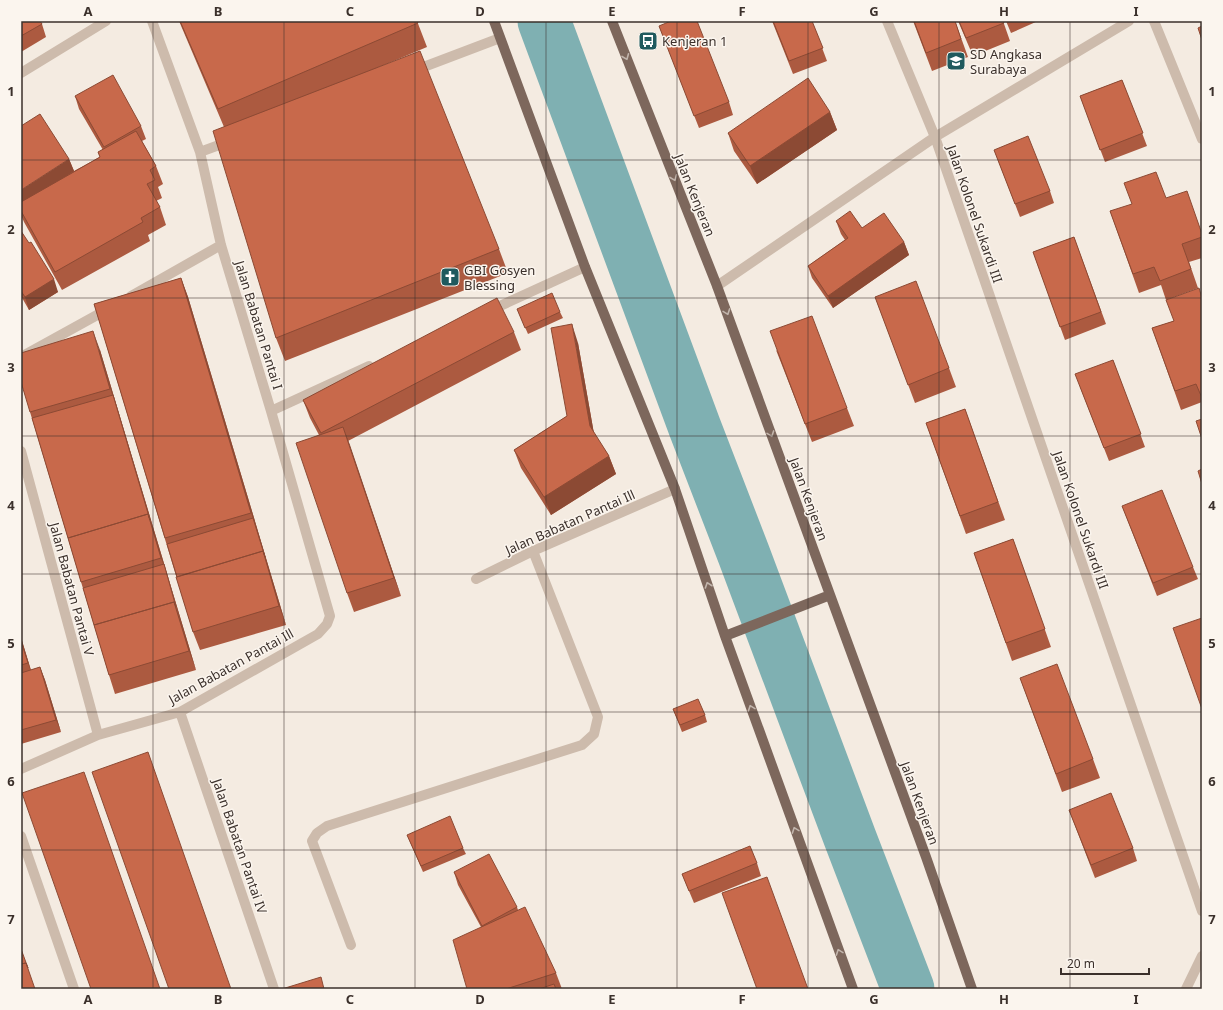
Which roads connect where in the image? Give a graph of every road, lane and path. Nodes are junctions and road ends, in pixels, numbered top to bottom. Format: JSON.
{"nodes":[{"id":1,"x":106,"y":21,"type":"edge"},
{"id":2,"x":152,"y":21,"type":"edge"},
{"id":3,"x":494,"y":21,"type":"edge"},
{"id":4,"x":612,"y":21,"type":"edge"},
{"id":5,"x":887,"y":21,"type":"edge"},
{"id":6,"x":1129,"y":21,"type":"edge"},
{"id":7,"x":1154,"y":21,"type":"edge"},
{"id":8,"x":500,"y":38,"type":"junction"},
{"id":9,"x":21,"y":73,"type":"edge"},
{"id":10,"x":405,"y":74,"type":"edge"},
{"id":11,"x":935,"y":137,"type":"junction"},
{"id":12,"x":236,"y":138,"type":"edge"},
{"id":13,"x":1202,"y":139,"type":"edge"},
{"id":14,"x":200,"y":152,"type":"junction"},
{"id":15,"x":221,"y":245,"type":"junction"},
{"id":16,"x":585,"y":267,"type":"junction"},
{"id":17,"x":717,"y":286,"type":"junction"},
{"id":18,"x":478,"y":316,"type":"edge"},
{"id":19,"x":21,"y":357,"type":"edge"},
{"id":20,"x":378,"y":362,"type":"edge"},
{"id":21,"x":271,"y":411,"type":"junction"},
{"id":22,"x":21,"y":451,"type":"edge"},
{"id":23,"x":675,"y":489,"type":"junction"},
{"id":24,"x":533,"y":551,"type":"junction"},
{"id":25,"x":476,"y":579,"type":"dead end"},
{"id":26,"x":827,"y":596,"type":"junction"},
{"id":27,"x":318,"y":634,"type":"joint"},
{"id":28,"x":729,"y":635,"type":"junction"},
{"id":29,"x":180,"y":712,"type":"junction"},
{"id":30,"x":98,"y":735,"type":"junction"},
{"id":31,"x":21,"y":769,"type":"edge"},
{"id":32,"x":21,"y":836,"type":"edge"},
{"id":33,"x":1202,"y":911,"type":"edge"},
{"id":34,"x":351,"y":945,"type":"dead end"},
{"id":35,"x":1202,"y":956,"type":"edge"},
{"id":36,"x":74,"y":989,"type":"edge"},
{"id":37,"x":274,"y":989,"type":"edge"},
{"id":38,"x":853,"y":989,"type":"edge"},
{"id":39,"x":972,"y":989,"type":"edge"},
{"id":40,"x":1186,"y":989,"type":"edge"}],
"edges":[{"from":1,"to":9,"type":"street"},
{"from":2,"to":14,"type":"street","name":"Jalan Babatan Pantai I"},
{"from":3,"to":8,"type":"main road"},
{"from":4,"to":17,"type":"main road","name":"Jalan Kenjeran","one_way":true},
{"from":5,"to":11,"type":"street","name":"Jalan Kolonel Sukardi III"},
{"from":6,"to":11,"type":"street","name":"Jalan Kolonel Sukardi III"},
{"from":7,"to":13,"type":"street"},
{"from":8,"to":10,"type":"street"},
{"from":8,"to":16,"type":"main road"},
{"from":11,"to":17,"type":"street","name":"Jalan Kolonel Sukardi III"},
{"from":11,"to":33,"type":"street","name":"Jalan Kolonel Sukardi III"},
{"from":12,"to":14,"type":"street"},
{"from":14,"to":15,"type":"street","name":"Jalan Babatan Pantai I"},
{"from":15,"to":19,"type":"street"},
{"from":15,"to":21,"type":"street","name":"Jalan Babatan Pantai I"},
{"from":16,"to":18,"type":"street"},
{"from":16,"to":23,"type":"main road"},
{"from":17,"to":26,"type":"main road","name":"Jalan Kenjeran","one_way":true},
{"from":20,"to":21,"type":"street"},
{"from":21,"to":27,"type":"street","name":"Jalan Babatan Pantai I"},
{"from":22,"to":30,"type":"street","name":"Jalan Babatan Pantai V"},
{"from":23,"to":24,"type":"street","name":"Jalan Babatan Pantai Ill"},
{"from":28,"to":23,"type":"main road","one_way":true},
{"from":24,"to":25,"type":"street","name":"Jalan Babatan Pantai Ill"},
{"from":24,"to":34,"type":"street"},
{"from":26,"to":28,"type":"main road"},
{"from":26,"to":39,"type":"main road","name":"Jalan Kenjeran"},
{"from":27,"to":29,"type":"street","name":"Jalan Babatan Pantai Ill"},
{"from":38,"to":28,"type":"main road","one_way":true},
{"from":29,"to":30,"type":"street","name":"Jalan Babatan Pantai Ill"},
{"from":29,"to":37,"type":"street","name":"Jalan Babatan Pantai IV"},
{"from":30,"to":31,"type":"street","name":"Jalan Babatan Pantai Ill"},
{"from":32,"to":36,"type":"street"},
{"from":35,"to":40,"type":"street"}]}
